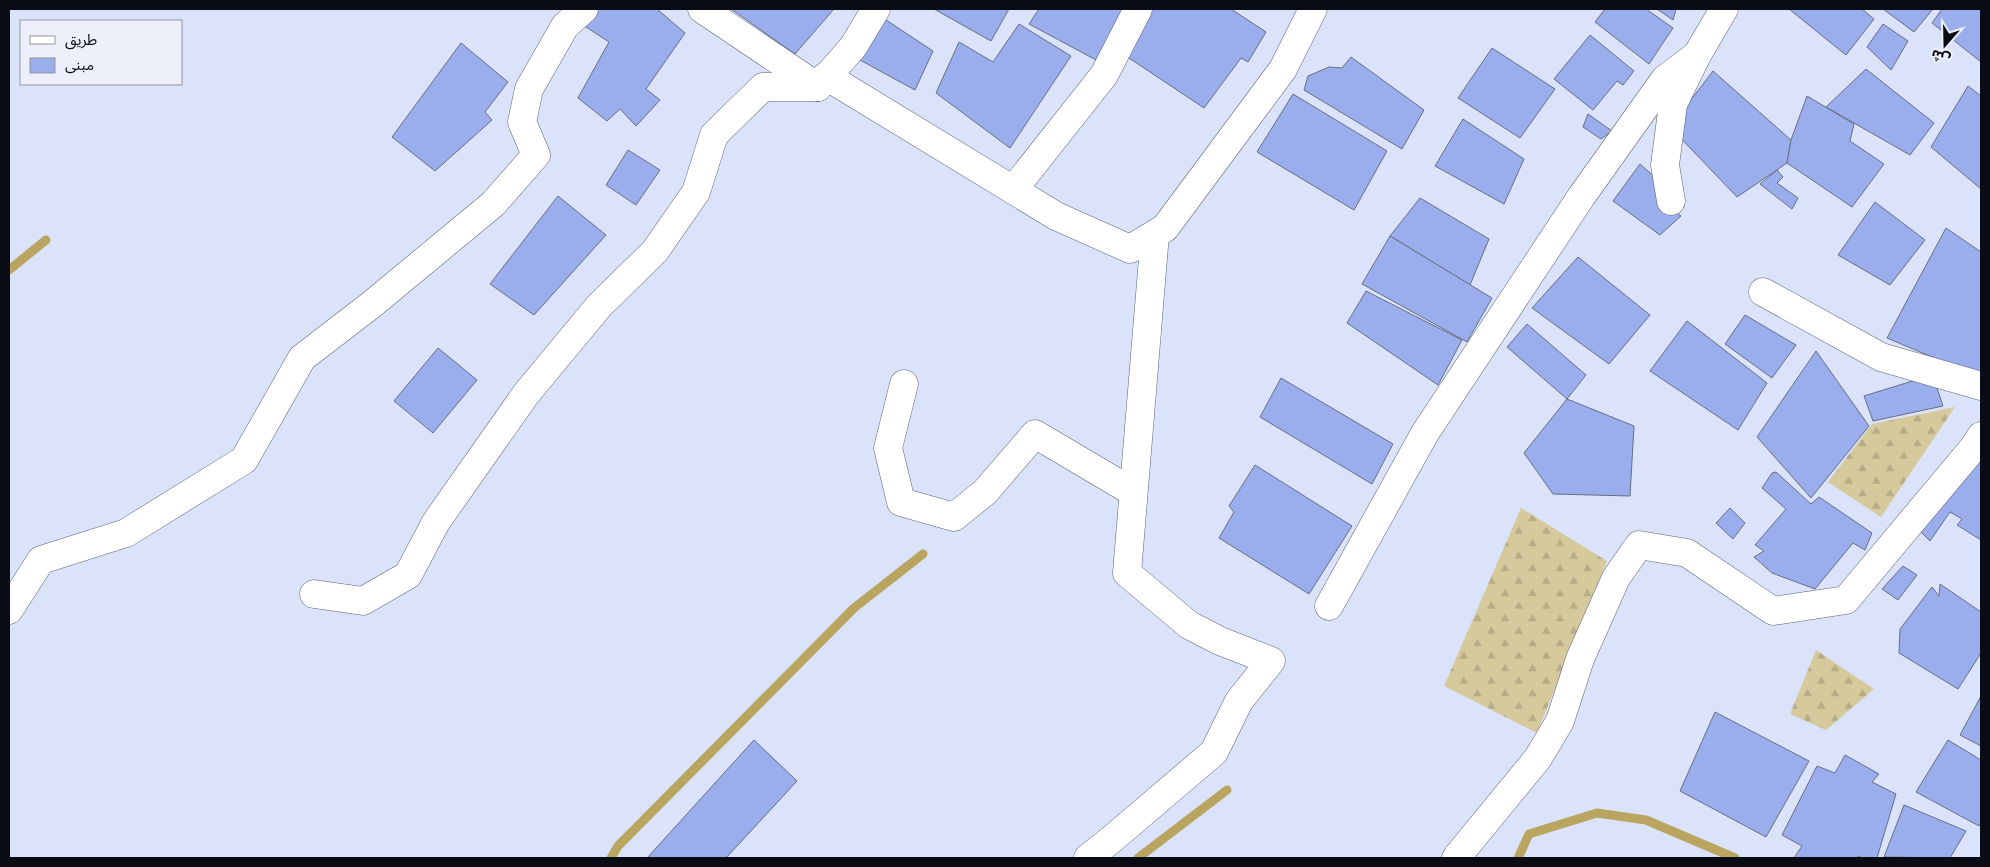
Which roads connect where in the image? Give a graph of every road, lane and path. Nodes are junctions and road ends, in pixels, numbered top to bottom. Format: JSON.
{"nodes":[{"id":1,"x":584,"y":9,"type":"edge"},
{"id":2,"x":702,"y":9,"type":"edge"},
{"id":3,"x":876,"y":9,"type":"edge"},
{"id":4,"x":1138,"y":9,"type":"edge"},
{"id":5,"x":1314,"y":9,"type":"edge"},
{"id":6,"x":1724,"y":9,"type":"edge"},
{"id":7,"x":1697,"y":55,"type":"junction"},
{"id":8,"x":822,"y":82,"type":"junction"},
{"id":9,"x":1013,"y":190,"type":"junction"},
{"id":10,"x":1672,"y":201,"type":"dead end"},
{"id":11,"x":1155,"y":234,"type":"junction"},
{"id":12,"x":1763,"y":292,"type":"dead end"},
{"id":13,"x":904,"y":384,"type":"dead end"},
{"id":14,"x":1981,"y":386,"type":"edge"},
{"id":15,"x":1981,"y":436,"type":"edge"},
{"id":16,"x":1133,"y":492,"type":"junction"},
{"id":17,"x":314,"y":594,"type":"dead end"},
{"id":18,"x":1330,"y":606,"type":"dead end"},
{"id":19,"x":9,"y":610,"type":"edge"},
{"id":20,"x":1088,"y":858,"type":"edge"},
{"id":21,"x":1456,"y":858,"type":"edge"}],
"edges":[{"from":1,"to":19,"type":"street"},
{"from":2,"to":8,"type":"street"},
{"from":3,"to":8,"type":"street"},
{"from":4,"to":9,"type":"street"},
{"from":5,"to":11,"type":"street"},
{"from":6,"to":7,"type":"street"},
{"from":7,"to":10,"type":"street"},
{"from":7,"to":18,"type":"street"},
{"from":8,"to":9,"type":"street"},
{"from":8,"to":17,"type":"street"},
{"from":9,"to":11,"type":"street"},
{"from":11,"to":16,"type":"street"},
{"from":12,"to":14,"type":"street"},
{"from":13,"to":16,"type":"street"},
{"from":15,"to":21,"type":"street"},
{"from":16,"to":20,"type":"street"}]}
